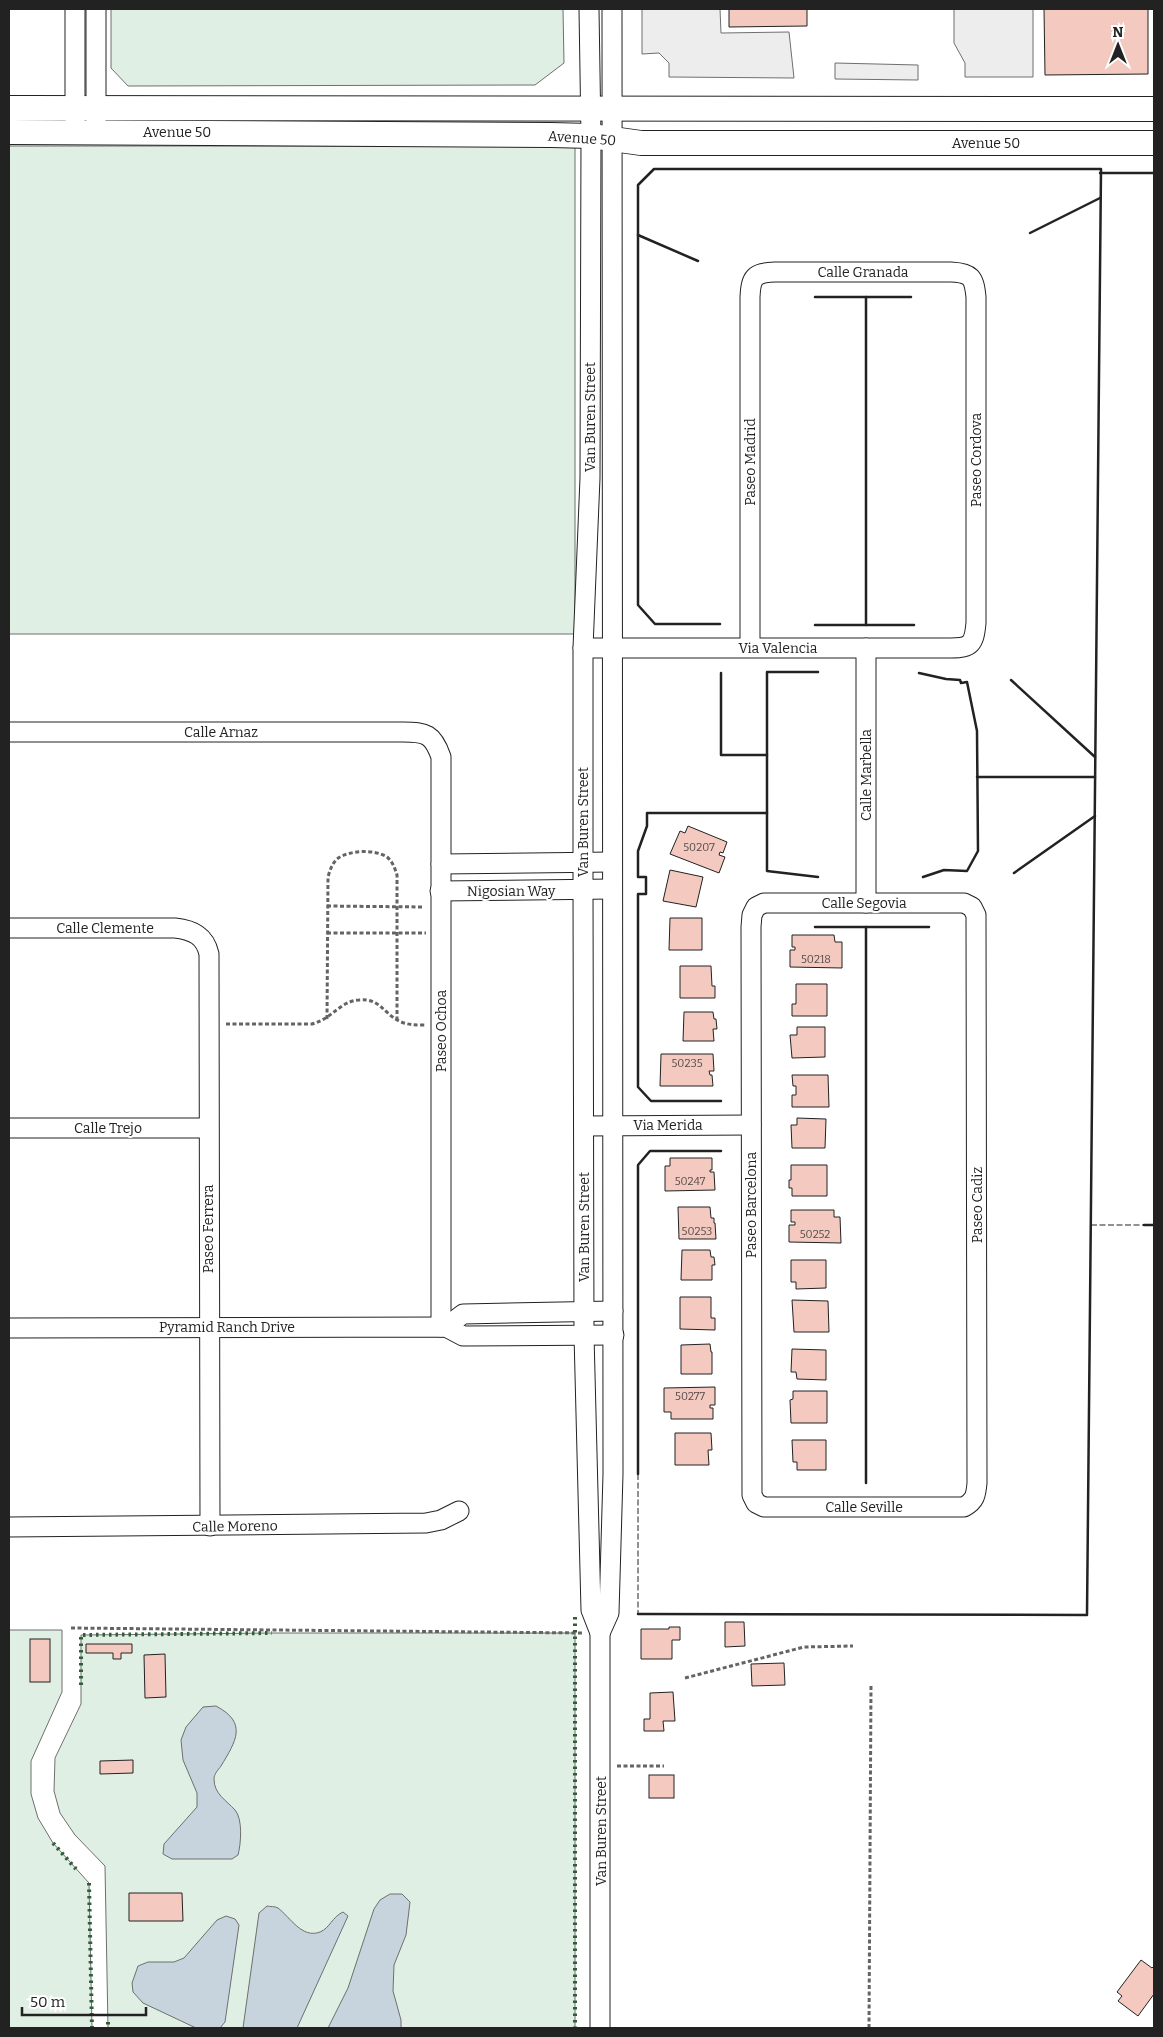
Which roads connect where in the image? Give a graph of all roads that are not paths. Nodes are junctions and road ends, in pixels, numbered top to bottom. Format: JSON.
{"nodes":[{"id":1,"x":75,"y":9,"type":"edge"},
{"id":2,"x":96,"y":9,"type":"edge"},
{"id":3,"x":589,"y":9,"type":"edge"},
{"id":4,"x":612,"y":9,"type":"edge"},
{"id":5,"x":9,"y":108,"type":"edge"},
{"id":6,"x":86,"y":108,"type":"junction"},
{"id":7,"x":602,"y":108,"type":"junction"},
{"id":8,"x":943,"y":109,"type":"junction"},
{"id":9,"x":1154,"y":109,"type":"edge"},
{"id":10,"x":9,"y":132,"type":"edge"},
{"id":11,"x":85,"y":132,"type":"junction"},
{"id":12,"x":601,"y":137,"type":"junction"},
{"id":13,"x":1154,"y":142,"type":"edge"},
{"id":14,"x":751,"y":143,"type":"junction"},
{"id":15,"x":754,"y":276,"type":"joint"},
{"id":16,"x":971,"y":276,"type":"joint"},
{"id":17,"x":971,"y":644,"type":"joint"},
{"id":18,"x":583,"y":648,"type":"junction"},
{"id":19,"x":614,"y":648,"type":"junction"},
{"id":20,"x":750,"y":648,"type":"junction"},
{"id":21,"x":866,"y":648,"type":"junction"},
{"id":22,"x":9,"y":732,"type":"edge"},
{"id":23,"x":432,"y":738,"type":"joint"},
{"id":24,"x":612,"y":862,"type":"junction"},
{"id":25,"x":584,"y":863,"type":"junction"},
{"id":26,"x":440,"y":864,"type":"junction"},
{"id":27,"x":612,"y":889,"type":"junction"},
{"id":28,"x":583,"y":890,"type":"junction"},
{"id":29,"x":440,"y":899,"type":"junction"},
{"id":30,"x":866,"y":902,"type":"junction"},
{"id":31,"x":756,"y":907,"type":"joint"},
{"id":32,"x":972,"y":907,"type":"joint"},
{"id":33,"x":9,"y":928,"type":"edge"},
{"id":34,"x":200,"y":935,"type":"joint"},
{"id":35,"x":584,"y":1126,"type":"junction"},
{"id":36,"x":613,"y":1126,"type":"junction"},
{"id":37,"x":751,"y":1126,"type":"junction"},
{"id":38,"x":9,"y":1128,"type":"edge"},
{"id":39,"x":208,"y":1128,"type":"junction"},
{"id":40,"x":584,"y":1311,"type":"junction"},
{"id":41,"x":613,"y":1311,"type":"junction"},
{"id":42,"x":208,"y":1327,"type":"junction"},
{"id":43,"x":443,"y":1327,"type":"junction"},
{"id":44,"x":9,"y":1328,"type":"edge"},
{"id":45,"x":584,"y":1335,"type":"junction"},
{"id":46,"x":614,"y":1335,"type":"junction"},
{"id":47,"x":756,"y":1503,"type":"joint"},
{"id":48,"x":972,"y":1503,"type":"joint"},
{"id":49,"x":459,"y":1511,"type":"dead end"},
{"id":50,"x":210,"y":1526,"type":"junction"},
{"id":51,"x":9,"y":1527,"type":"edge"},
{"id":52,"x":600,"y":1634,"type":"junction"},
{"id":53,"x":600,"y":2028,"type":"edge"}],
"edges":[{"from":1,"to":6,"type":"street"},
{"from":2,"to":6,"type":"street"},
{"from":3,"to":7,"type":"street","name":"Van Buren Street"},
{"from":4,"to":7,"type":"street","name":"Van Buren Street"},
{"from":5,"to":6,"type":"main road","name":"Avenue 50"},
{"from":6,"to":7,"type":"main road","name":"Avenue 50"},
{"from":6,"to":11,"type":"street"},
{"from":7,"to":8,"type":"main road","name":"Avenue 50"},
{"from":7,"to":12,"type":"street","name":"Van Buren Street"},
{"from":8,"to":9,"type":"main road","name":"Avenue 50"},
{"from":8,"to":13,"type":"main road"},
{"from":8,"to":14,"type":"main road"},
{"from":10,"to":11,"type":"main road","name":"Avenue 50"},
{"from":11,"to":12,"type":"main road","name":"Avenue 50"},
{"from":12,"to":14,"type":"main road","name":"Avenue 50"},
{"from":12,"to":18,"type":"street","name":"Van Buren Street"},
{"from":12,"to":19,"type":"street","name":"Van Buren Street"},
{"from":13,"to":14,"type":"main road","name":"Avenue 50"},
{"from":15,"to":16,"type":"street","name":"Calle Granada"},
{"from":15,"to":20,"type":"street","name":"Paseo Madrid"},
{"from":16,"to":17,"type":"street","name":"Paseo Cordova"},
{"from":17,"to":21,"type":"street","name":"Via Valencia"},
{"from":18,"to":19,"type":"street","name":"Via Valencia"},
{"from":18,"to":25,"type":"street","name":"Van Buren Street"},
{"from":19,"to":20,"type":"street","name":"Via Valencia"},
{"from":19,"to":24,"type":"street","name":"Van Buren Street"},
{"from":20,"to":21,"type":"street","name":"Via Valencia"},
{"from":21,"to":30,"type":"street","name":"Calle Marbella"},
{"from":22,"to":23,"type":"street","name":"Calle Arnaz"},
{"from":23,"to":26,"type":"street","name":"Paseo Ochoa"},
{"from":24,"to":25,"type":"street","name":"Nigosian Way"},
{"from":24,"to":27,"type":"street","name":"Van Buren Street"},
{"from":25,"to":26,"type":"street","name":"Nigosian Way"},
{"from":25,"to":28,"type":"street","name":"Van Buren Street"},
{"from":26,"to":29,"type":"street","name":"Paseo Ochoa"},
{"from":27,"to":28,"type":"street","name":"Nigosian Way"},
{"from":27,"to":36,"type":"street","name":"Van Buren Street"},
{"from":28,"to":29,"type":"street","name":"Nigosian Way"},
{"from":28,"to":35,"type":"street","name":"Van Buren Street"},
{"from":29,"to":43,"type":"street","name":"Paseo Ochoa"},
{"from":30,"to":31,"type":"street","name":"Calle Segovia"},
{"from":30,"to":32,"type":"street","name":"Calle Segovia"},
{"from":31,"to":37,"type":"street","name":"Paseo Barcelona"},
{"from":32,"to":48,"type":"street","name":"Paseo Cadiz"},
{"from":33,"to":34,"type":"street","name":"Calle Clemente"},
{"from":34,"to":39,"type":"street","name":"Paseo Ferrera"},
{"from":35,"to":36,"type":"street","name":"Via Merida"},
{"from":35,"to":40,"type":"street","name":"Van Buren Street"},
{"from":36,"to":37,"type":"street","name":"Via Merida"},
{"from":36,"to":41,"type":"street","name":"Van Buren Street"},
{"from":37,"to":47,"type":"street","name":"Paseo Barcelona"},
{"from":38,"to":39,"type":"street","name":"Calle Trejo"},
{"from":39,"to":42,"type":"street","name":"Paseo Ferrera"},
{"from":40,"to":41,"type":"street"},
{"from":40,"to":43,"type":"street"},
{"from":40,"to":45,"type":"street","name":"Van Buren Street"},
{"from":41,"to":46,"type":"street","name":"Van Buren Street"},
{"from":42,"to":43,"type":"street","name":"Pyramid Ranch Drive"},
{"from":42,"to":44,"type":"street","name":"Pyramid Ranch Drive"},
{"from":42,"to":50,"type":"street","name":"Paseo Ferrera"},
{"from":43,"to":45,"type":"street","name":"Pyramid Ranch Drive"},
{"from":45,"to":46,"type":"street","name":"Pyramid Ranch Drive"},
{"from":45,"to":52,"type":"street","name":"Van Buren Street"},
{"from":46,"to":52,"type":"street","name":"Van Buren Street"},
{"from":47,"to":48,"type":"street","name":"Calle Seville"},
{"from":49,"to":50,"type":"street","name":"Calle Moreno"},
{"from":50,"to":51,"type":"street","name":"Calle Moreno"},
{"from":52,"to":53,"type":"street","name":"Van Buren Street"}]}
